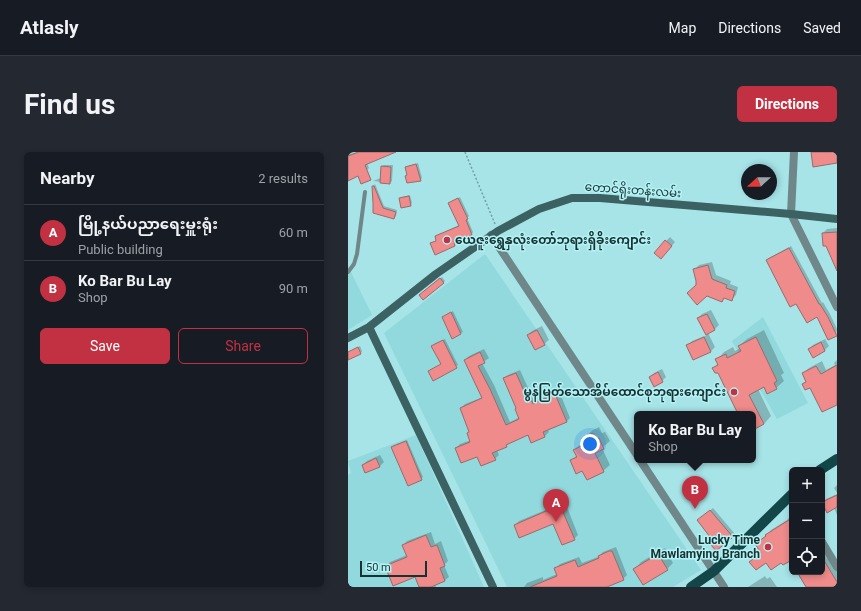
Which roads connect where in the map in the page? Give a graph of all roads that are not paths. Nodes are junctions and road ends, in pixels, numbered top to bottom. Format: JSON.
{"nodes":[{"id":1,"x":794,"y":152,"type":"edge"},
{"id":2,"x":365,"y":192,"type":"dead end"},
{"id":3,"x":791,"y":214,"type":"junction"},
{"id":4,"x":837,"y":219,"type":"edge"},
{"id":5,"x":494,"y":233,"type":"junction"},
{"id":6,"x":348,"y":272,"type":"edge"},
{"id":7,"x":837,"y":307,"type":"edge"},
{"id":8,"x":369,"y":327,"type":"junction"},
{"id":9,"x":348,"y":338,"type":"edge"},
{"id":10,"x":634,"y":450,"type":"edge"},
{"id":11,"x":837,"y":459,"type":"edge"},
{"id":12,"x":642,"y":463,"type":"edge"},
{"id":13,"x":825,"y":467,"type":"edge"},
{"id":14,"x":789,"y":497,"type":"edge"},
{"id":15,"x":825,"y":547,"type":"edge"},
{"id":16,"x":837,"y":567,"type":"edge"},
{"id":17,"x":714,"y":570,"type":"junction"},
{"id":18,"x":493,"y":587,"type":"edge"},
{"id":19,"x":691,"y":587,"type":"edge"},
{"id":20,"x":724,"y":587,"type":"edge"}],
"edges":[{"from":1,"to":3,"type":"street"},
{"from":2,"to":6,"type":"lane"},
{"from":3,"to":4,"type":"street","name":"တောင်ရိုးတန်းလမ်း"},
{"from":3,"to":5,"type":"street","name":"တောင်ရိုးတန်းလမ်း"},
{"from":3,"to":7,"type":"street"},
{"from":5,"to":8,"type":"street","name":"တောင်ရိုးတန်းလမ်း"},
{"from":5,"to":10,"type":"street"},
{"from":8,"to":9,"type":"street","name":"တောင်ရိုးတန်းလမ်း"},
{"from":8,"to":18,"type":"street"},
{"from":11,"to":13,"type":"main road"},
{"from":12,"to":17,"type":"street"},
{"from":14,"to":17,"type":"main road"},
{"from":15,"to":16,"type":"street"},
{"from":17,"to":19,"type":"main road"},
{"from":17,"to":20,"type":"street"}]}
